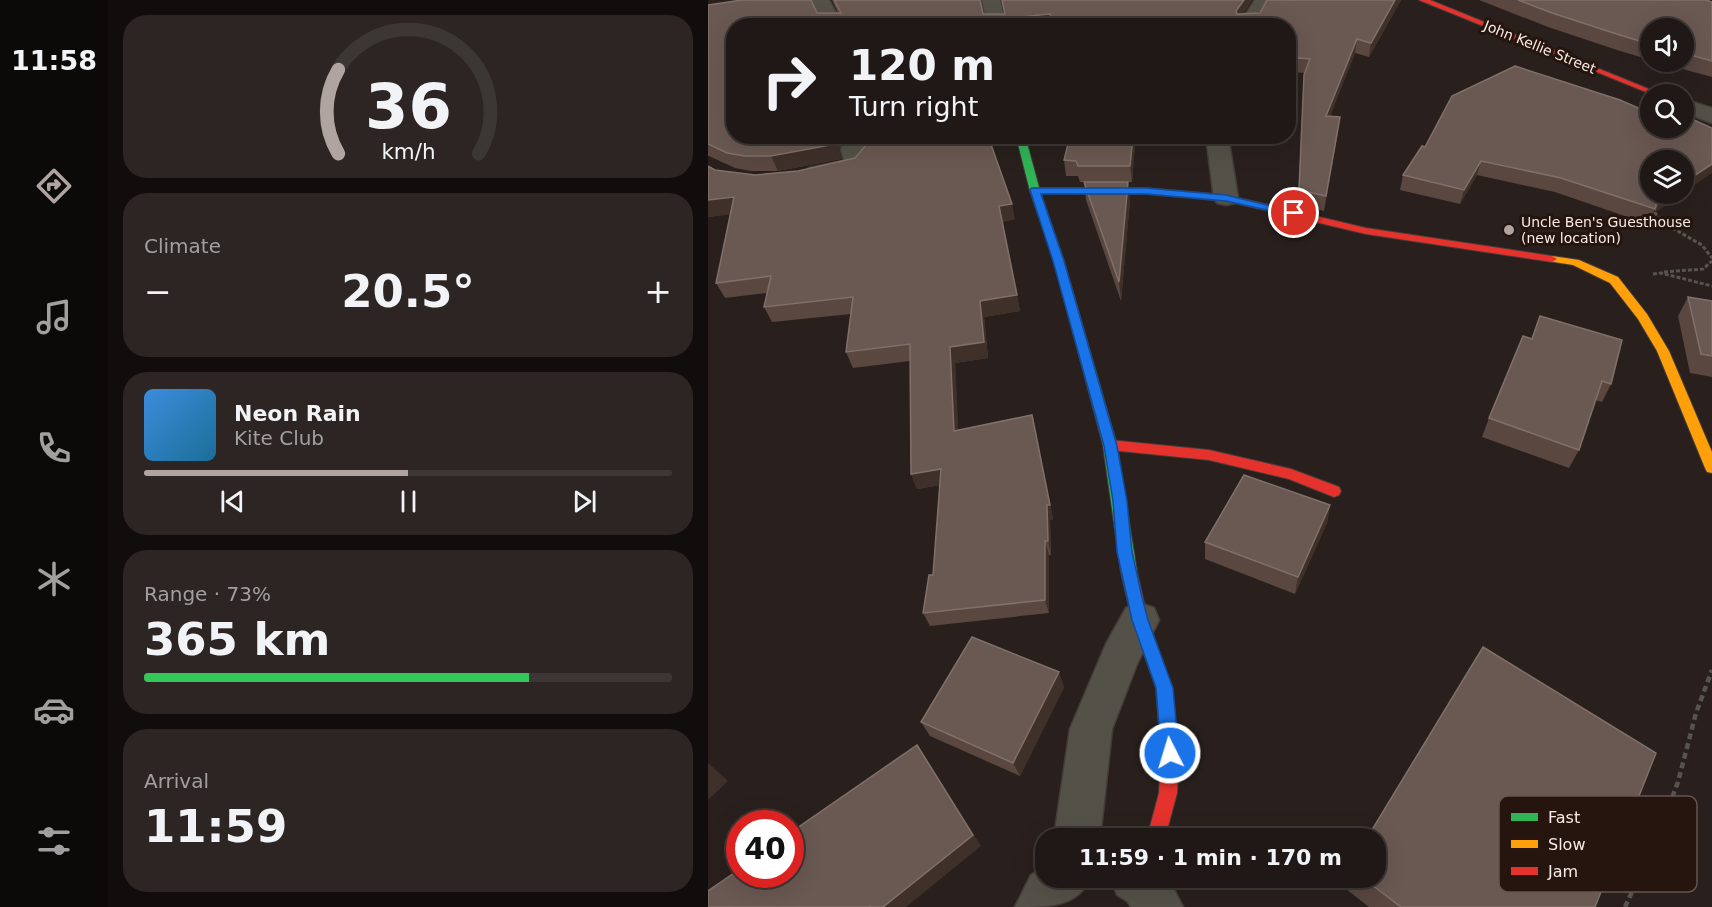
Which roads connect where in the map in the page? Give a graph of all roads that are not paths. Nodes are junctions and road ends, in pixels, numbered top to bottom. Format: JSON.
{"nodes":[{"id":1,"x":820,"y":0,"type":"edge"},
{"id":2,"x":991,"y":0,"type":"edge"},
{"id":3,"x":1264,"y":0,"type":"edge"},
{"id":4,"x":1423,"y":0,"type":"edge"},
{"id":5,"x":830,"y":18,"type":"edge"},
{"id":6,"x":995,"y":18,"type":"edge"},
{"id":7,"x":1253,"y":18,"type":"edge"},
{"id":8,"x":1640,"y":87,"type":"edge"},
{"id":9,"x":1694,"y":110,"type":"edge"},
{"id":10,"x":1712,"y":117,"type":"edge"},
{"id":11,"x":854,"y":144,"type":"edge"},
{"id":12,"x":1022,"y":144,"type":"edge"},
{"id":13,"x":1218,"y":144,"type":"edge"},
{"id":14,"x":792,"y":178,"type":"edge"},
{"id":15,"x":1035,"y":190,"type":"junction"},
{"id":16,"x":1226,"y":198,"type":"junction"},
{"id":17,"x":1110,"y":446,"type":"junction"},
{"id":18,"x":1712,"y":468,"type":"edge"},
{"id":19,"x":1334,"y":491,"type":"dead end"},
{"id":20,"x":1140,"y":620,"type":"junction"},
{"id":21,"x":1078,"y":828,"type":"edge"},
{"id":22,"x":1159,"y":828,"type":"edge"},
{"id":23,"x":1053,"y":888,"type":"edge"},
{"id":24,"x":1039,"y":907,"type":"edge"}],
"edges":[{"from":1,"to":5,"type":"street"},
{"from":2,"to":6,"type":"street"},
{"from":3,"to":7,"type":"street"},
{"from":4,"to":8,"type":"street","name":"John Kellie Street"},
{"from":9,"to":10,"type":"street"},
{"from":11,"to":14,"type":"street"},
{"from":12,"to":15,"type":"street"},
{"from":13,"to":16,"type":"street"},
{"from":15,"to":16,"type":"street"},
{"from":15,"to":17,"type":"street"},
{"from":16,"to":18,"type":"street"},
{"from":17,"to":19,"type":"street"},
{"from":17,"to":20,"type":"street"},
{"from":20,"to":21,"type":"street"},
{"from":20,"to":22,"type":"street"},
{"from":23,"to":24,"type":"street"}]}
